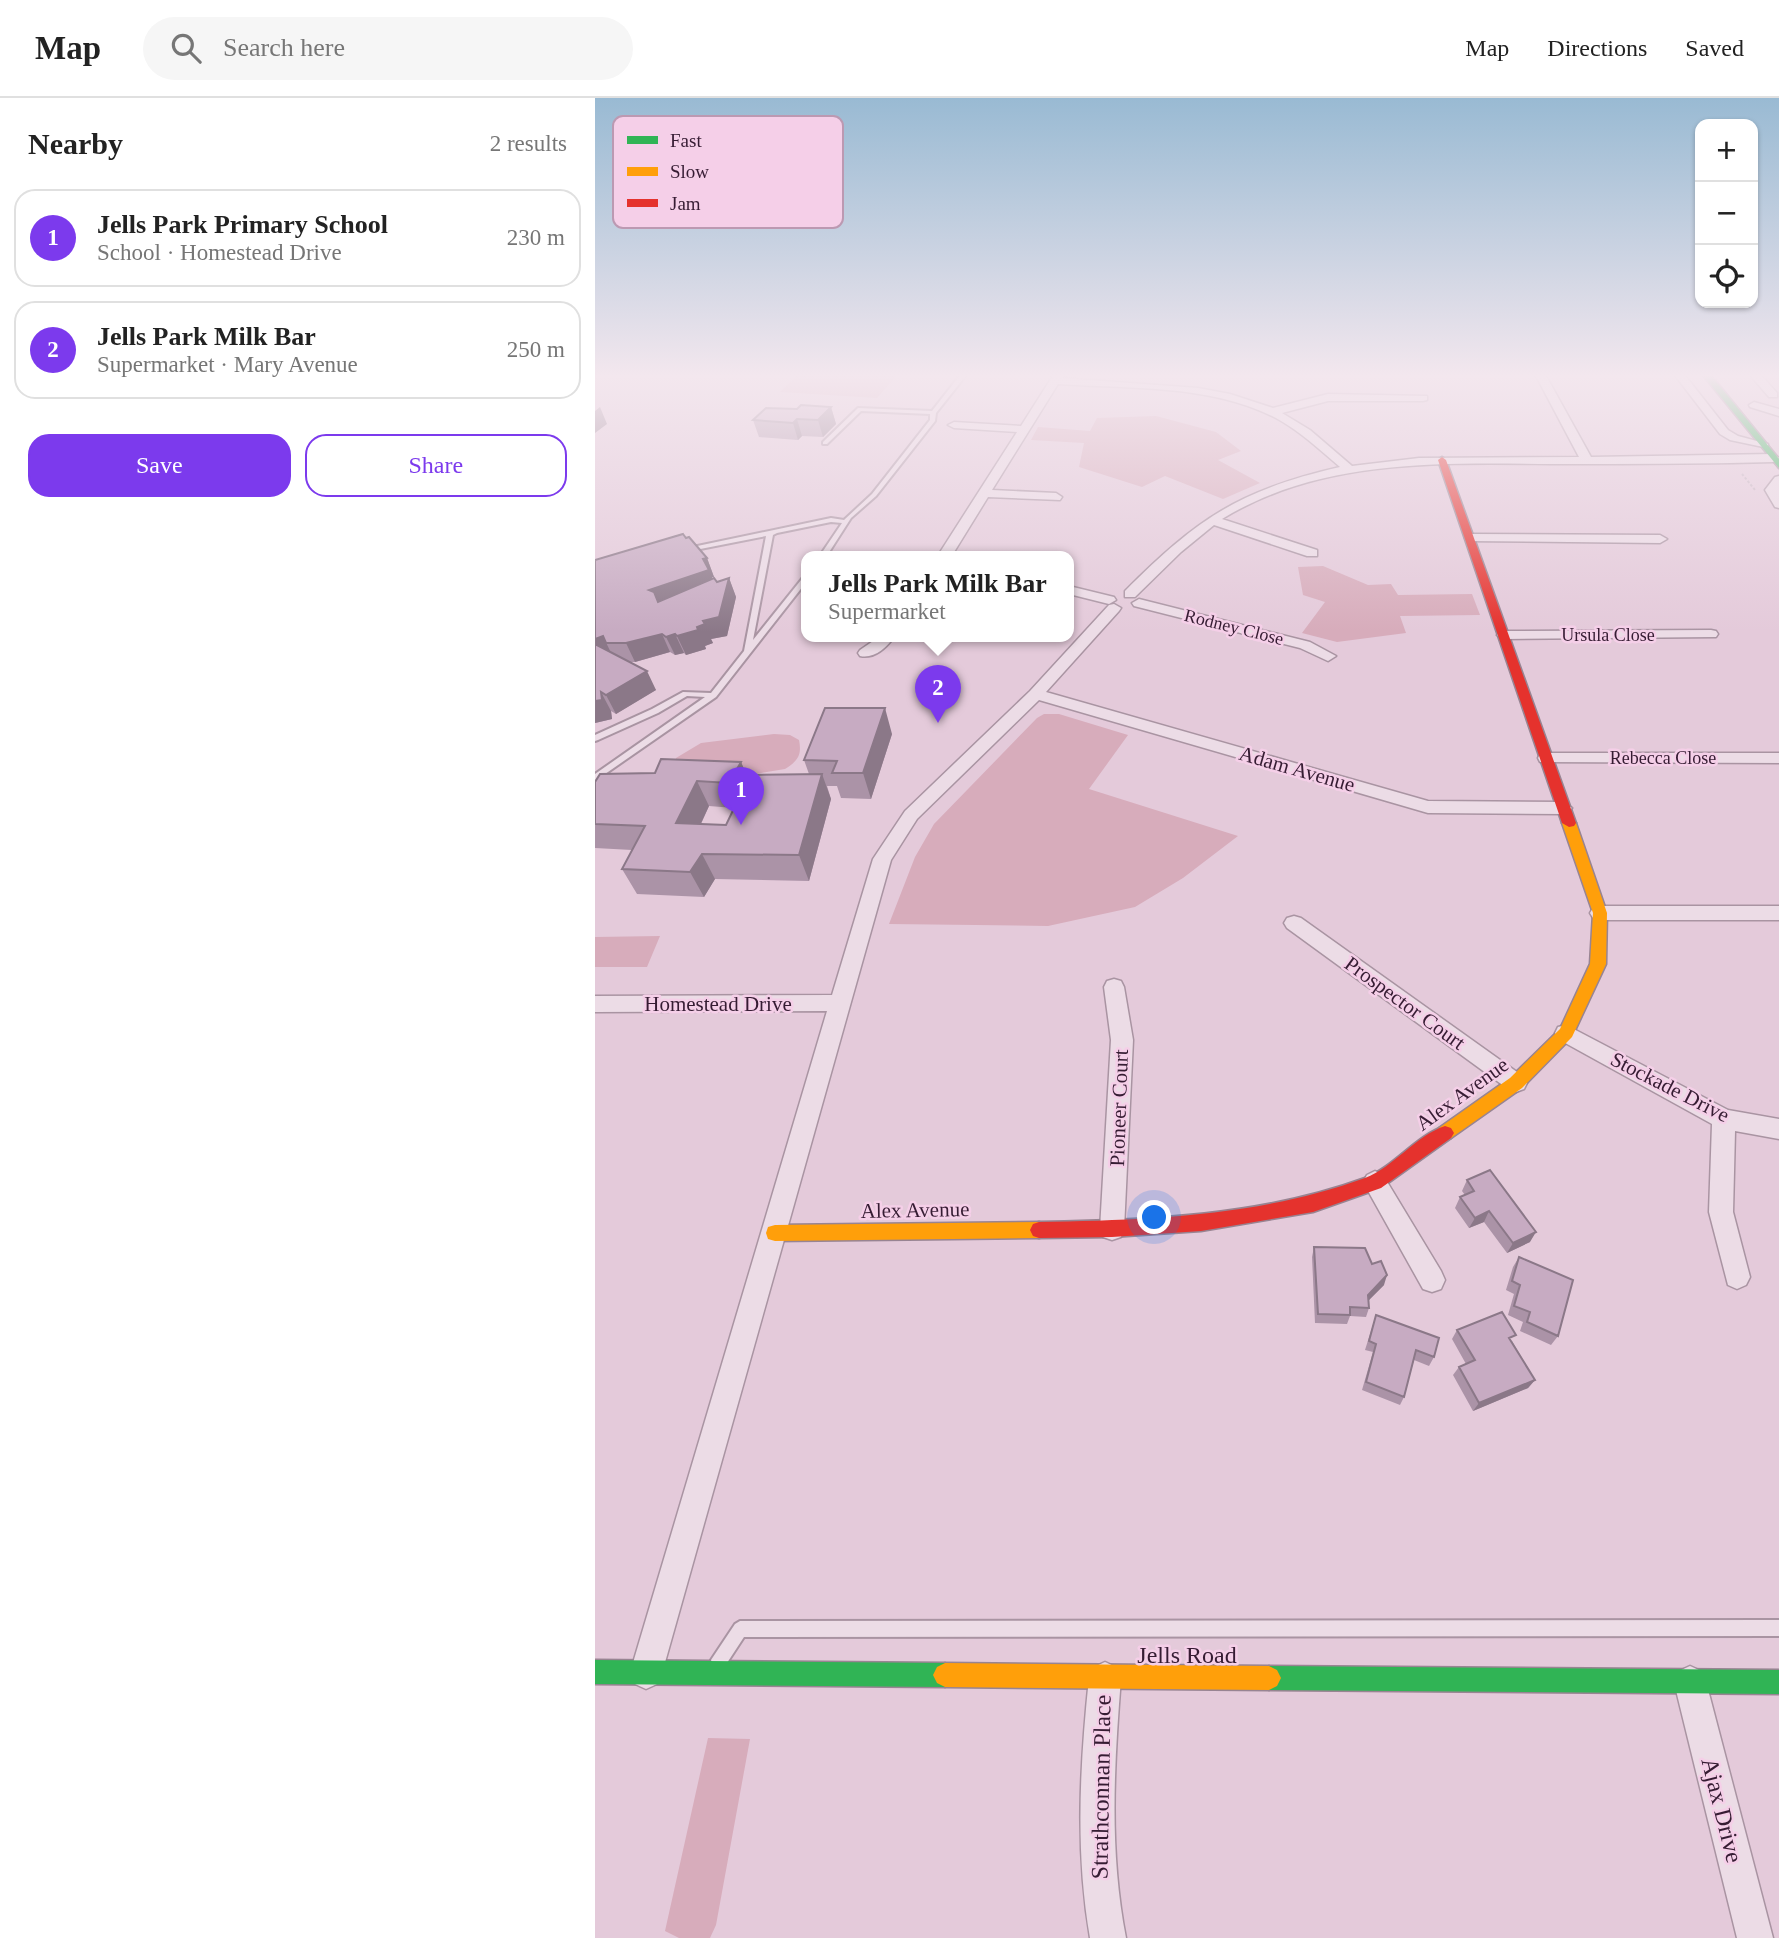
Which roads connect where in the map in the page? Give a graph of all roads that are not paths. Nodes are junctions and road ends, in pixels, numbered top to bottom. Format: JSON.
{"nodes":[{"id":1,"x":902,"y":460,"type":"edge"},
{"id":2,"x":1004,"y":460,"type":"edge"},
{"id":3,"x":1339,"y":460,"type":"edge"},
{"id":4,"x":1442,"y":460,"type":"junction"},
{"id":5,"x":1587,"y":460,"type":"joint"},
{"id":6,"x":1776,"y":462,"type":"edge"},
{"id":7,"x":1349,"y":469,"type":"junction"},
{"id":8,"x":985,"y":493,"type":"junction"},
{"id":9,"x":1056,"y":497,"type":"dead end"},
{"id":10,"x":1779,"y":504,"type":"edge"},
{"id":11,"x":1211,"y":520,"type":"junction"},
{"id":12,"x":846,"y":522,"type":"junction"},
{"id":13,"x":772,"y":533,"type":"junction"},
{"id":14,"x":1472,"y":538,"type":"junction"},
{"id":15,"x":1660,"y":539,"type":"dead end"},
{"id":16,"x":826,"y":551,"type":"edge"},
{"id":17,"x":948,"y":551,"type":"edge"},
{"id":18,"x":675,"y":553,"type":"edge"},
{"id":19,"x":1312,"y":553,"type":"dead end"},
{"id":20,"x":801,"y":584,"type":"edge"},
{"id":21,"x":1074,"y":591,"type":"edge"},
{"id":22,"x":1123,"y":601,"type":"junction"},
{"id":23,"x":1711,"y":634,"type":"dead end"},
{"id":24,"x":1504,"y":635,"type":"junction"},
{"id":25,"x":883,"y":642,"type":"edge"},
{"id":26,"x":865,"y":653,"type":"dead end"},
{"id":27,"x":746,"y":654,"type":"junction"},
{"id":28,"x":1328,"y":656,"type":"dead end"},
{"id":29,"x":1036,"y":694,"type":"junction"},
{"id":30,"x":713,"y":695,"type":"junction"},
{"id":31,"x":595,"y":738,"type":"edge"},
{"id":32,"x":1546,"y":758,"type":"junction"},
{"id":33,"x":1779,"y":758,"type":"edge"},
{"id":34,"x":595,"y":778,"type":"edge"},
{"id":35,"x":1563,"y":808,"type":"junction"},
{"id":36,"x":1600,"y":913,"type":"junction"},
{"id":37,"x":1779,"y":914,"type":"edge"},
{"id":38,"x":1294,"y":923,"type":"dead end"},
{"id":39,"x":1114,"y":987,"type":"dead end"},
{"id":40,"x":841,"y":1003,"type":"junction"},
{"id":41,"x":595,"y":1004,"type":"edge"},
{"id":42,"x":1566,"y":1033,"type":"junction"},
{"id":43,"x":1516,"y":1083,"type":"junction"},
{"id":44,"x":1724,"y":1119,"type":"junction"},
{"id":45,"x":1779,"y":1129,"type":"edge"},
{"id":46,"x":1375,"y":1182,"type":"junction"},
{"id":47,"x":1112,"y":1229,"type":"junction"},
{"id":48,"x":775,"y":1233,"type":"junction"},
{"id":49,"x":1737,"y":1277,"type":"dead end"},
{"id":50,"x":1432,"y":1280,"type":"dead end"},
{"id":51,"x":1779,"y":1628,"type":"edge"},
{"id":52,"x":595,"y":1672,"type":"edge"},
{"id":53,"x":646,"y":1673,"type":"junction"},
{"id":54,"x":710,"y":1674,"type":"junction"},
{"id":55,"x":1105,"y":1678,"type":"junction"},
{"id":56,"x":1690,"y":1682,"type":"junction"},
{"id":57,"x":1779,"y":1682,"type":"edge"},
{"id":58,"x":1108,"y":1938,"type":"edge"},
{"id":59,"x":1755,"y":1938,"type":"edge"}],
"edges":[{"from":1,"to":12,"type":"lane"},
{"from":2,"to":8,"type":"street"},
{"from":3,"to":7,"type":"street"},
{"from":4,"to":5,"type":"street"},
{"from":4,"to":7,"type":"street"},
{"from":4,"to":14,"type":"street","name":"Alex Avenue"},
{"from":5,"to":6,"type":"street"},
{"from":6,"to":10,"type":"street"},
{"from":7,"to":11,"type":"street"},
{"from":8,"to":9,"type":"street"},
{"from":8,"to":17,"type":"street"},
{"from":11,"to":19,"type":"street"},
{"from":11,"to":22,"type":"street"},
{"from":12,"to":13,"type":"lane"},
{"from":12,"to":16,"type":"lane"},
{"from":13,"to":18,"type":"lane"},
{"from":13,"to":27,"type":"lane"},
{"from":14,"to":15,"type":"street"},
{"from":14,"to":24,"type":"street","name":"Alex Avenue"},
{"from":20,"to":27,"type":"lane"},
{"from":21,"to":22,"type":"street","name":"Rodney Close"},
{"from":22,"to":28,"type":"street","name":"Rodney Close"},
{"from":22,"to":29,"type":"street"},
{"from":23,"to":24,"type":"street","name":"Ursula Close"},
{"from":24,"to":32,"type":"street","name":"Alex Avenue"},
{"from":25,"to":26,"type":"street"},
{"from":27,"to":30,"type":"lane"},
{"from":29,"to":35,"type":"street","name":"Adam Avenue"},
{"from":29,"to":40,"type":"street"},
{"from":30,"to":31,"type":"lane"},
{"from":30,"to":34,"type":"lane"},
{"from":32,"to":33,"type":"street","name":"Rebecca Close"},
{"from":32,"to":35,"type":"street","name":"Alex Avenue"},
{"from":35,"to":36,"type":"street","name":"Alex Avenue"},
{"from":36,"to":37,"type":"street"},
{"from":36,"to":42,"type":"street","name":"Alex Avenue"},
{"from":38,"to":43,"type":"street","name":"Prospector Court"},
{"from":39,"to":47,"type":"street","name":"Pioneer Court"},
{"from":40,"to":41,"type":"street","name":"Homestead Drive"},
{"from":40,"to":48,"type":"street"},
{"from":42,"to":43,"type":"street","name":"Alex Avenue"},
{"from":42,"to":44,"type":"street","name":"Stockade Drive"},
{"from":43,"to":46,"type":"street","name":"Alex Avenue"},
{"from":44,"to":45,"type":"street","name":"Stockade Drive"},
{"from":44,"to":49,"type":"street"},
{"from":46,"to":47,"type":"street","name":"Alex Avenue"},
{"from":46,"to":50,"type":"street"},
{"from":47,"to":48,"type":"street","name":"Alex Avenue"},
{"from":48,"to":53,"type":"street"},
{"from":51,"to":54,"type":"lane"},
{"from":52,"to":53,"type":"street","name":"Jells Road"},
{"from":53,"to":54,"type":"street","name":"Jells Road"},
{"from":54,"to":55,"type":"street","name":"Jells Road"},
{"from":55,"to":56,"type":"street","name":"Jells Road"},
{"from":55,"to":58,"type":"street","name":"Strathconnan Place"},
{"from":56,"to":57,"type":"street","name":"Jells Road"},
{"from":56,"to":59,"type":"street","name":"Ajax Drive"}]}
